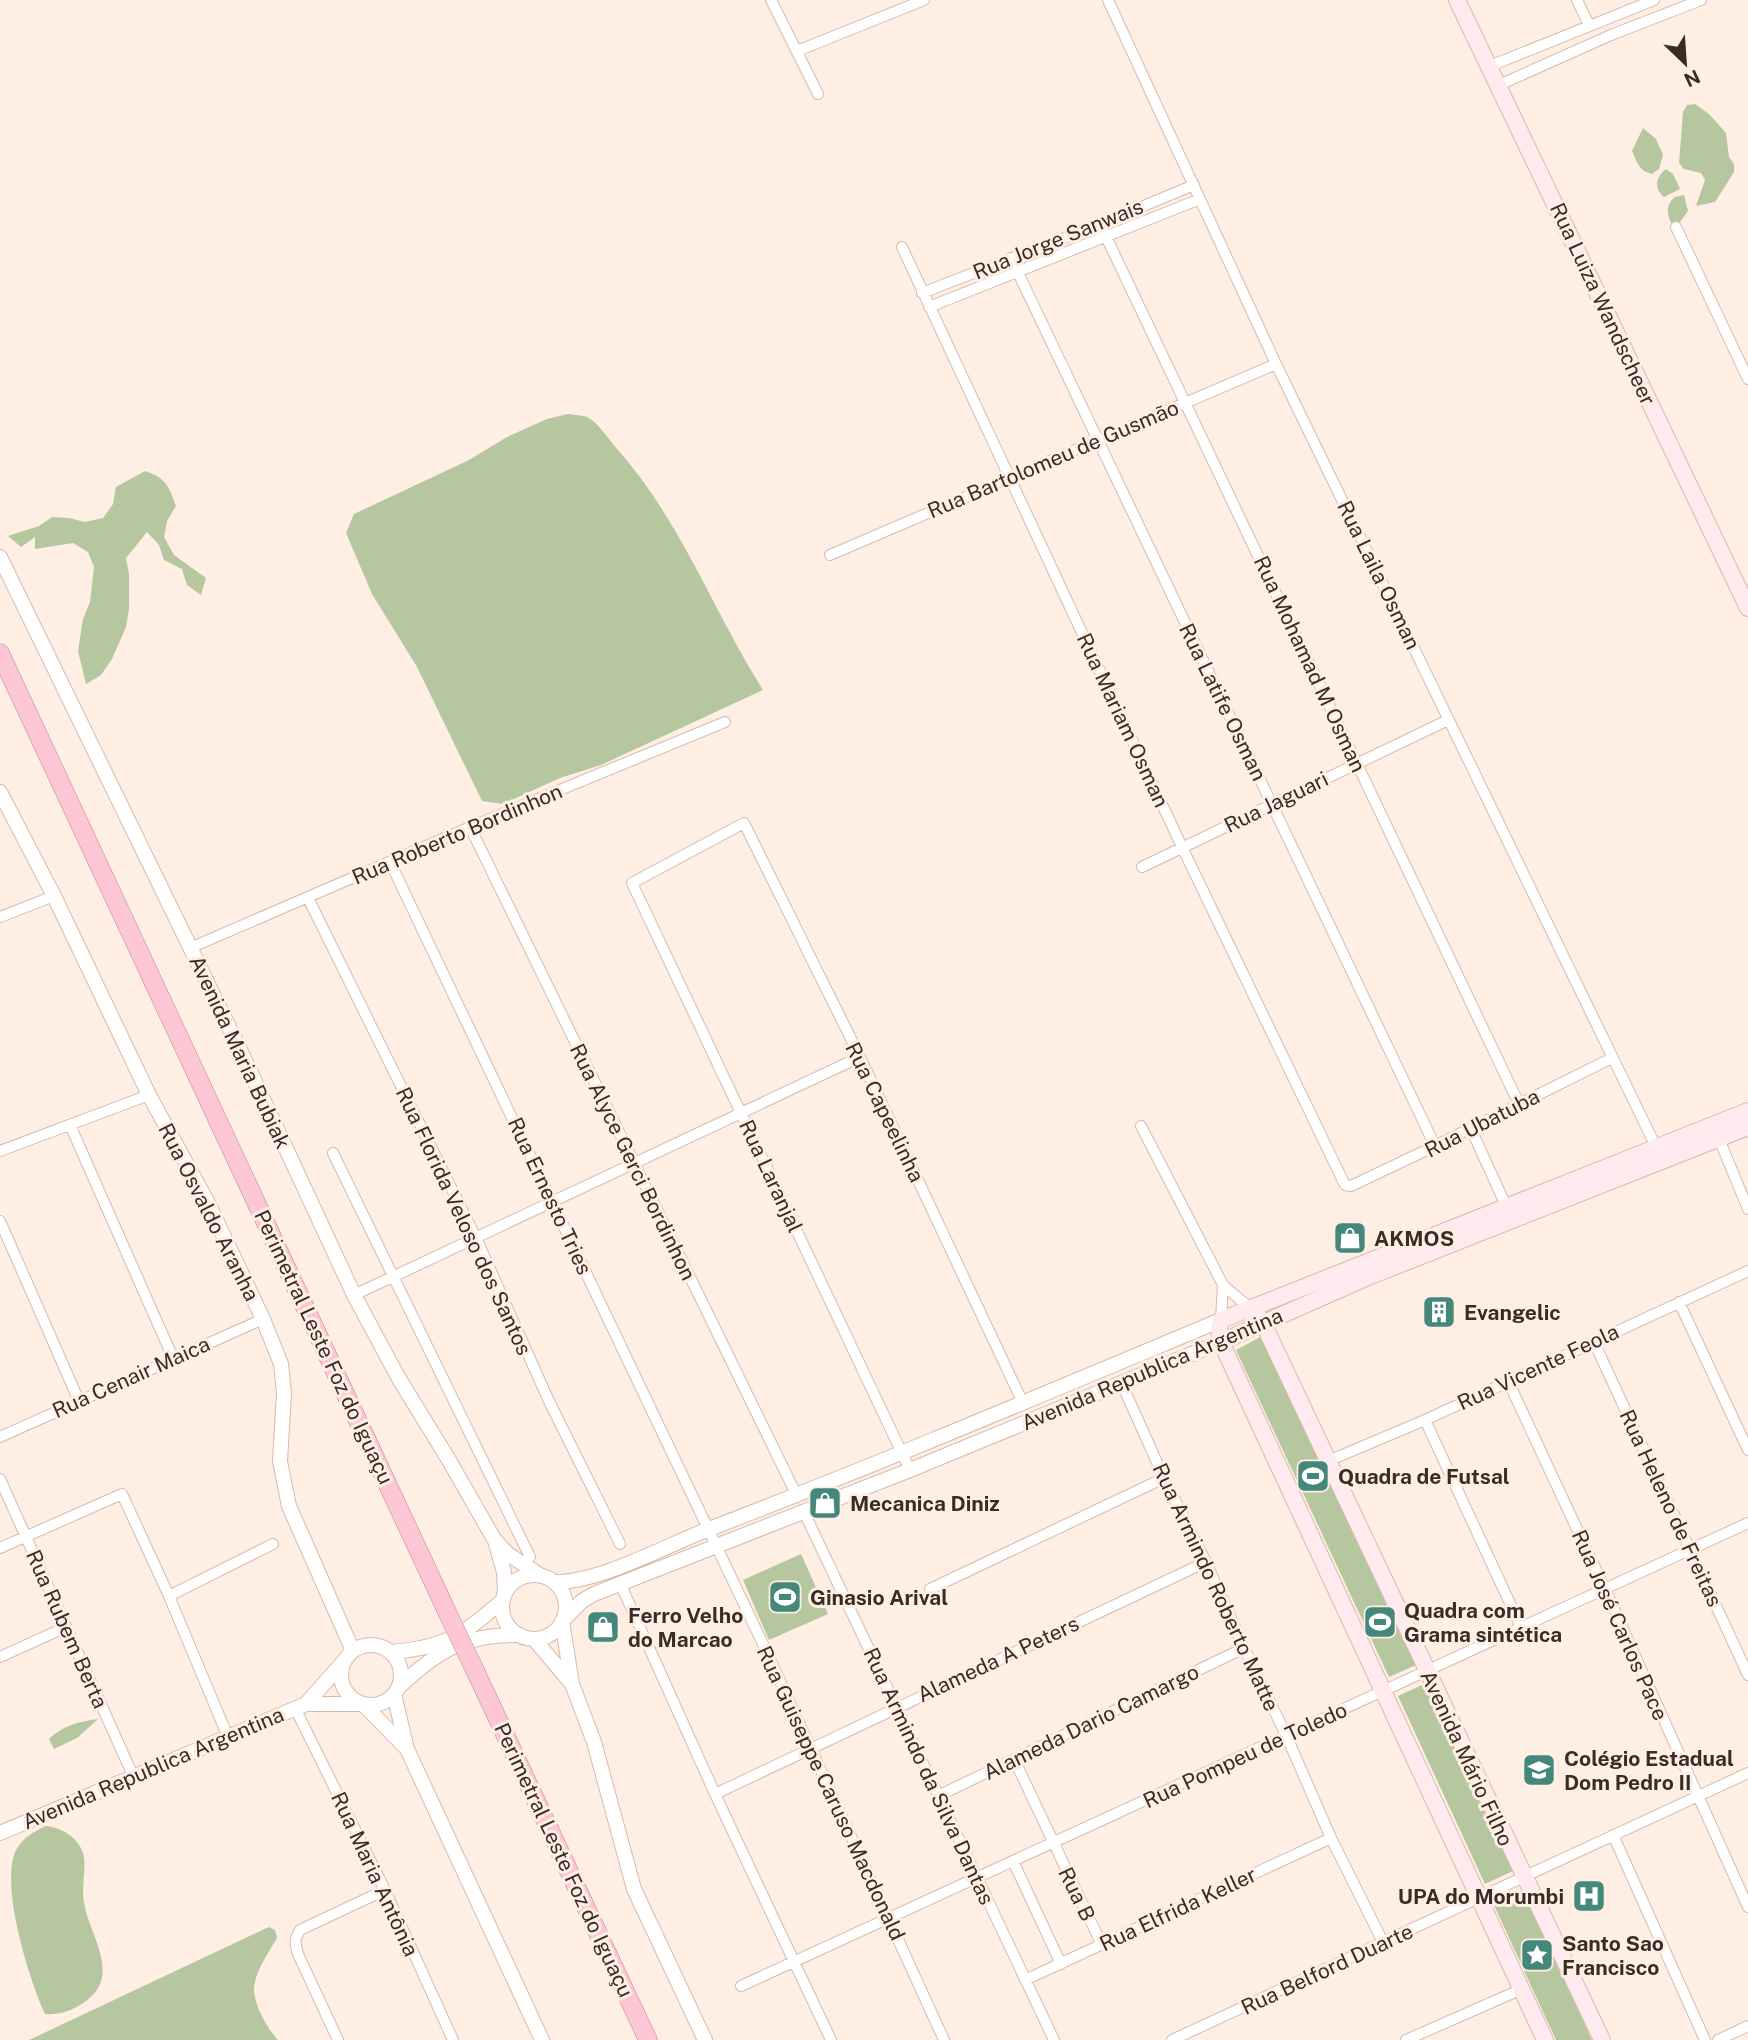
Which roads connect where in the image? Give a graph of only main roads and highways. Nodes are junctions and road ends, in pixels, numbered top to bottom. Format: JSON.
{"nodes":[{"id":1,"x":1457,"y":0,"type":"edge"},
{"id":2,"x":1748,"y":608,"type":"edge"},
{"id":3,"x":0,"y":653,"type":"edge"},
{"id":4,"x":1748,"y":1111,"type":"edge"},
{"id":5,"x":1748,"y":1127,"type":"edge"},
{"id":6,"x":1659,"y":1154,"type":"junction"},
{"id":7,"x":1250,"y":1308,"type":"junction"},
{"id":8,"x":1263,"y":1323,"type":"junction"},
{"id":9,"x":1221,"y":1342,"type":"junction"},
{"id":10,"x":648,"y":2040,"type":"edge"},
{"id":11,"x":1545,"y":2040,"type":"edge"},
{"id":12,"x":1602,"y":2040,"type":"edge"}],
"edges":[{"from":1,"to":2,"type":"main road","name":"Rua Luiza Wandscheer"},
{"from":3,"to":10,"type":"highway","name":"Perimetral Leste Foz do Iguaçu","bridge":true},
{"from":4,"to":6,"type":"main road","name":"Avenida Republica Argentina"},
{"from":5,"to":6,"type":"main road","name":"Avenida Republica Argentina"},
{"from":6,"to":7,"type":"main road","name":"Avenida Republica Argentina"},
{"from":6,"to":8,"type":"main road","name":"Avenida Republica Argentina"},
{"from":7,"to":8,"type":"main road","name":"Avenida Mário Filho"},
{"from":7,"to":9,"type":"main road","name":"Avenida Republica Argentina"},
{"from":8,"to":9,"type":"main road","name":"Avenida Republica Argentina"},
{"from":8,"to":12,"type":"main road","name":"Avenida Mário Filho"},
{"from":9,"to":11,"type":"main road"}]}
